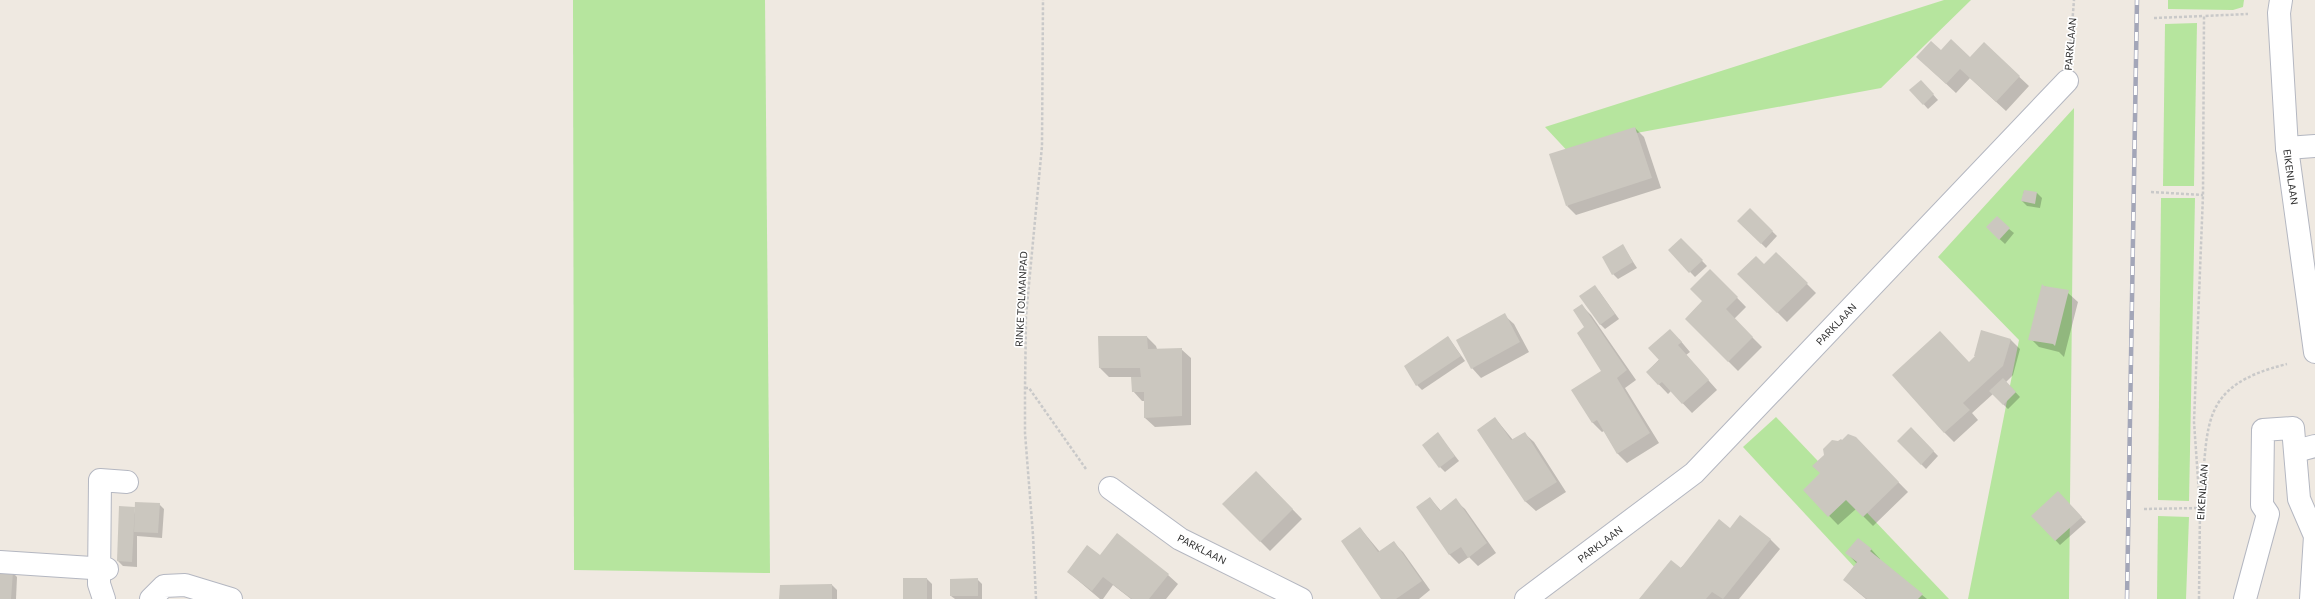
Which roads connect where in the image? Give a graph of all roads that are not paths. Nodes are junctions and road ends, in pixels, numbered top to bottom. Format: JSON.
{"nodes":[{"id":1,"x":2280,"y":7,"type":"edge"},
{"id":2,"x":2067,"y":81,"type":"road end"},
{"id":3,"x":2315,"y":146,"type":"edge"},
{"id":4,"x":2287,"y":148,"type":"junction"},
{"id":5,"x":2315,"y":352,"type":"edge"},
{"id":6,"x":2305,"y":449,"type":"edge"},
{"id":7,"x":126,"y":482,"type":"dead end"},
{"id":8,"x":1110,"y":488,"type":"road end"},
{"id":9,"x":0,"y":562,"type":"edge"},
{"id":10,"x":103,"y":569,"type":"junction"},
{"id":11,"x":104,"y":599,"type":"edge"},
{"id":12,"x":151,"y":599,"type":"edge"},
{"id":13,"x":231,"y":599,"type":"edge"},
{"id":14,"x":1301,"y":599,"type":"edge"},
{"id":15,"x":1526,"y":599,"type":"edge"},
{"id":16,"x":2245,"y":599,"type":"edge"},
{"id":17,"x":2311,"y":599,"type":"edge"}],
"edges":[{"from":1,"to":4,"type":"street","name":"EIKENLAAN"},
{"from":2,"to":15,"type":"street","name":"PARKLAAN"},
{"from":3,"to":4,"type":"street"},
{"from":4,"to":5,"type":"street","name":"EIKENLAAN"},
{"from":6,"to":16,"type":"street"},
{"from":6,"to":17,"type":"street"},
{"from":7,"to":10,"type":"street"},
{"from":8,"to":14,"type":"street","name":"PARKLAAN"},
{"from":9,"to":10,"type":"street"},
{"from":10,"to":11,"type":"street"},
{"from":12,"to":13,"type":"street"}]}
